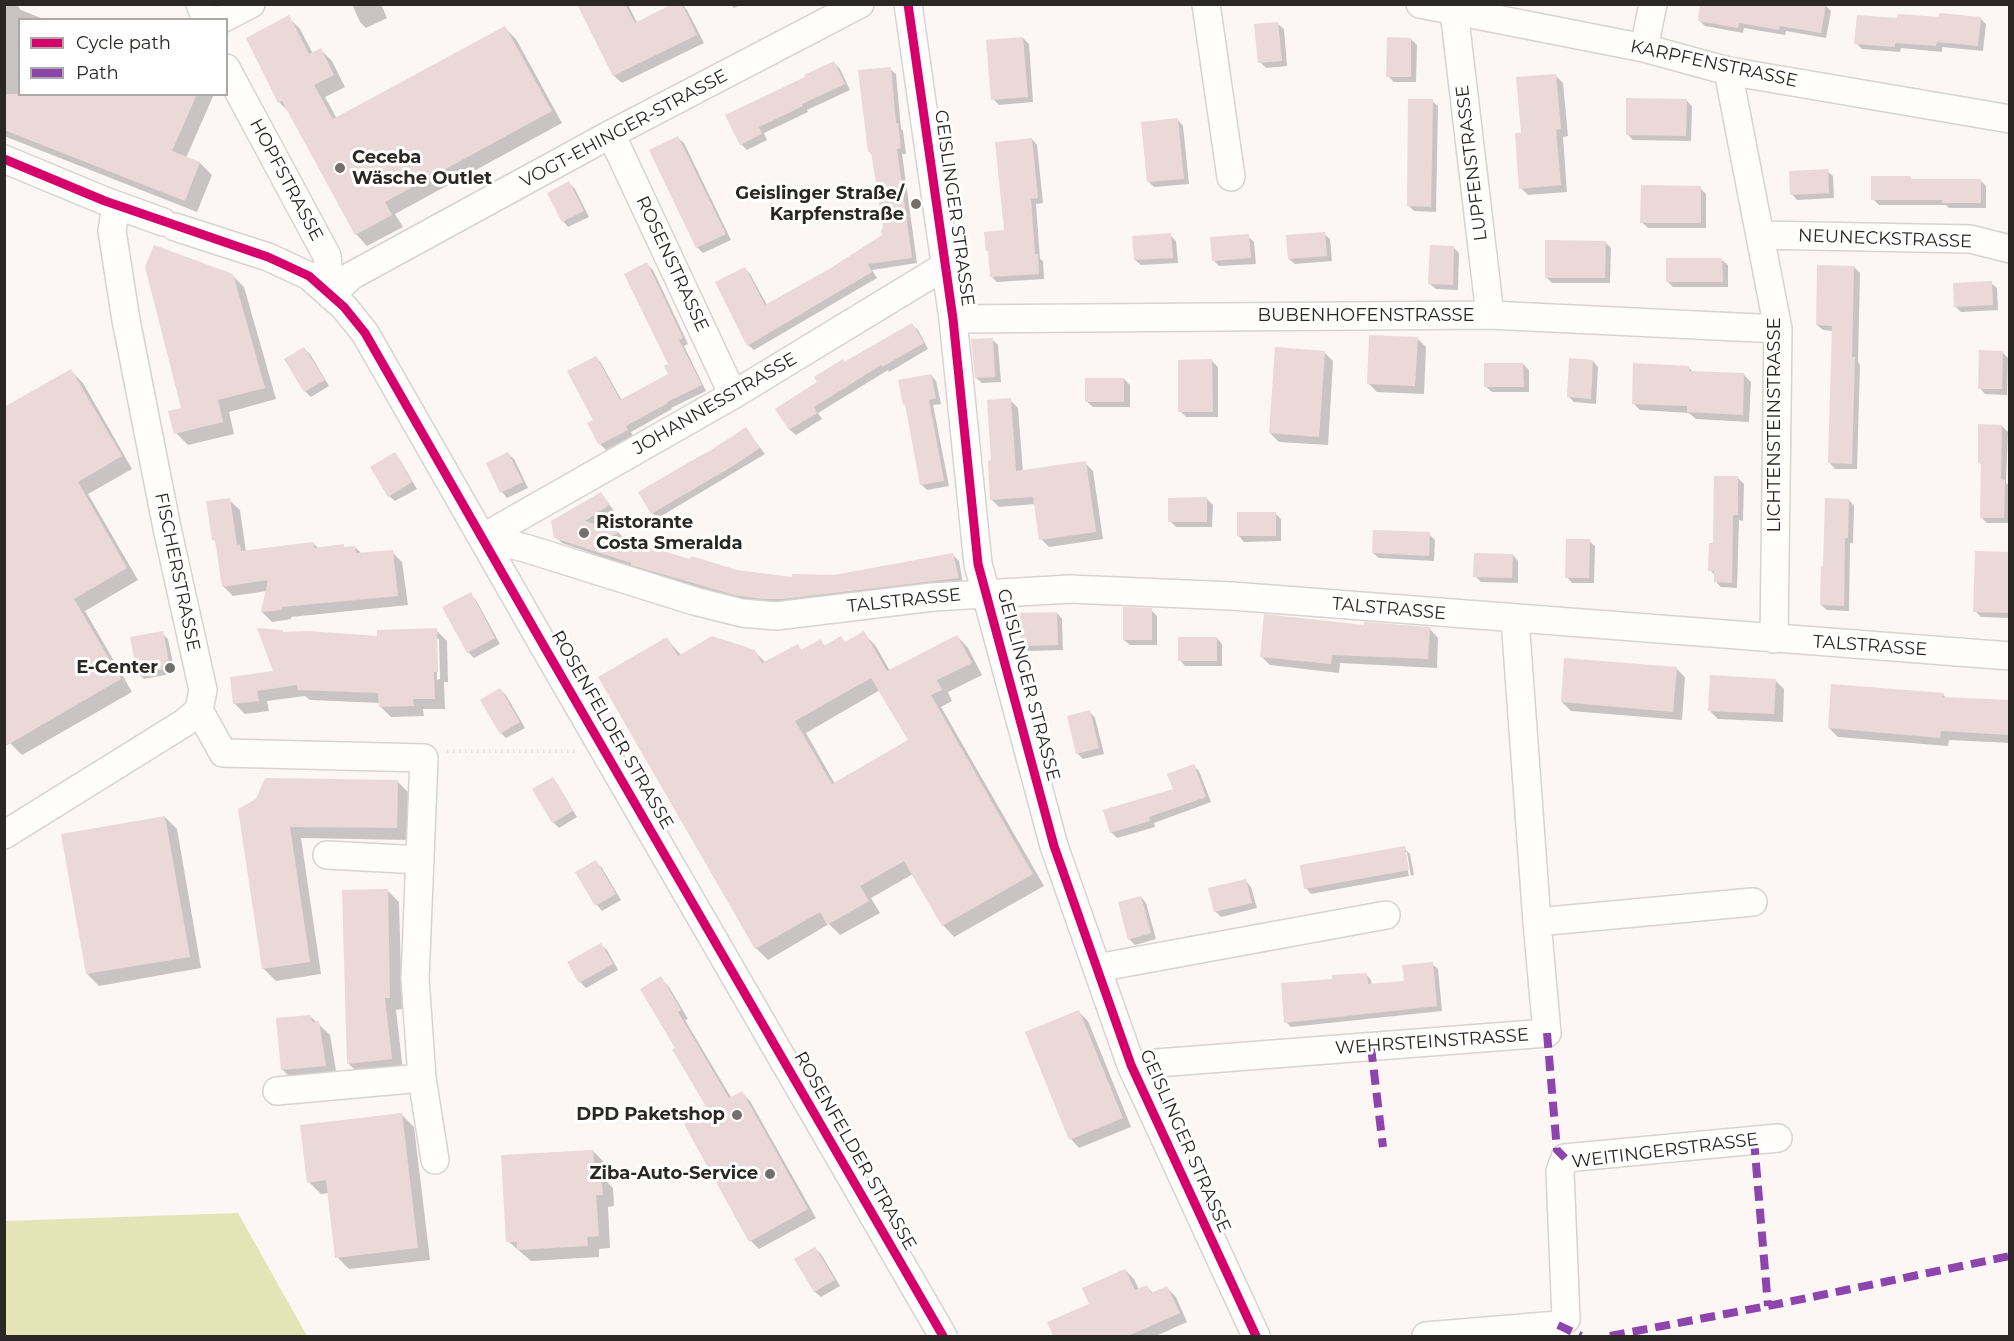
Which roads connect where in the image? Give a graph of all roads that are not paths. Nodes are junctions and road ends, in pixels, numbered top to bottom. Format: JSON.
{"nodes":[{"id":1,"x":251,"y":4,"type":"edge"},
{"id":2,"x":860,"y":4,"type":"edge"},
{"id":3,"x":908,"y":4,"type":"edge"},
{"id":4,"x":1206,"y":4,"type":"edge"},
{"id":5,"x":1420,"y":4,"type":"edge"},
{"id":6,"x":1653,"y":4,"type":"edge"},
{"id":7,"x":1454,"y":11,"type":"junction"},
{"id":8,"x":224,"y":18,"type":"edge"},
{"id":9,"x":1644,"y":48,"type":"junction"},
{"id":10,"x":1728,"y":71,"type":"junction"},
{"id":11,"x":228,"y":72,"type":"edge"},
{"id":12,"x":2010,"y":119,"type":"edge"},
{"id":13,"x":611,"y":134,"type":"junction"},
{"id":14,"x":4,"y":159,"type":"edge"},
{"id":15,"x":1231,"y":177,"type":"dead end"},
{"id":16,"x":116,"y":205,"type":"junction"},
{"id":17,"x":1760,"y":235,"type":"junction"},
{"id":18,"x":2010,"y":249,"type":"edge"},
{"id":19,"x":945,"y":266,"type":"junction"},
{"id":20,"x":332,"y":296,"type":"junction"},
{"id":21,"x":1490,"y":315,"type":"junction"},
{"id":22,"x":953,"y":319,"type":"junction"},
{"id":23,"x":1778,"y":329,"type":"junction"},
{"id":24,"x":733,"y":395,"type":"junction"},
{"id":25,"x":482,"y":538,"type":"junction"},
{"id":26,"x":986,"y":593,"type":"junction"},
{"id":27,"x":1515,"y":619,"type":"junction"},
{"id":28,"x":1774,"y":639,"type":"junction"},
{"id":29,"x":2010,"y":656,"type":"edge"},
{"id":30,"x":199,"y":710,"type":"junction"},
{"id":31,"x":4,"y":835,"type":"edge"},
{"id":32,"x":327,"y":855,"type":"dead end"},
{"id":33,"x":420,"y":860,"type":"junction"},
{"id":34,"x":1754,"y":902,"type":"dead end"},
{"id":35,"x":1386,"y":915,"type":"dead end"},
{"id":36,"x":1537,"y":922,"type":"junction"},
{"id":37,"x":1097,"y":968,"type":"junction"},
{"id":38,"x":1131,"y":1065,"type":"junction"},
{"id":39,"x":422,"y":1078,"type":"junction"},
{"id":40,"x":277,"y":1090,"type":"dead end"},
{"id":41,"x":1778,"y":1137,"type":"dead end"},
{"id":42,"x":435,"y":1160,"type":"dead end"},
{"id":43,"x":943,"y":1336,"type":"edge"},
{"id":44,"x":1256,"y":1336,"type":"edge"},
{"id":45,"x":1426,"y":1336,"type":"edge"}],
"edges":[{"from":1,"to":8,"type":"street"},
{"from":2,"to":13,"type":"street","name":"VOGT-EHINGER-STRASSE"},
{"from":3,"to":19,"type":"street","name":"GEISLINGER STRASSE"},
{"from":4,"to":15,"type":"street"},
{"from":5,"to":7,"type":"street","name":"KARPFENSTRASSE"},
{"from":6,"to":9,"type":"street"},
{"from":7,"to":9,"type":"street","name":"KARPFENSTRASSE"},
{"from":7,"to":21,"type":"street","name":"LUPFENSTRASSE"},
{"from":9,"to":10,"type":"street","name":"KARPFENSTRASSE"},
{"from":10,"to":12,"type":"street","name":"KARPFENSTRASSE"},
{"from":10,"to":17,"type":"street","name":"LICHTENSTEINSTRASSE"},
{"from":11,"to":20,"type":"street","name":"HOPFSTRASSE"},
{"from":13,"to":20,"type":"street","name":"VOGT-EHINGER-STRASSE"},
{"from":13,"to":24,"type":"street","name":"ROSENSTRASSE"},
{"from":14,"to":16,"type":"street","name":"ROSENFELDER STRASSE"},
{"from":16,"to":20,"type":"street","name":"ROSENFELDER STRASSE"},
{"from":16,"to":30,"type":"street","name":"FISCHERSTRASSE"},
{"from":17,"to":18,"type":"street","name":"NEUNECKSTRASSE"},
{"from":17,"to":23,"type":"street","name":"LICHTENSTEINSTRASSE"},
{"from":19,"to":22,"type":"street","name":"GEISLINGER STRASSE"},
{"from":19,"to":24,"type":"street","name":"JOHANNESSTRASSE"},
{"from":20,"to":25,"type":"street","name":"ROSENFELDER STRASSE"},
{"from":21,"to":22,"type":"street","name":"BUBENHOFENSTRASSE"},
{"from":21,"to":23,"type":"street","name":"BUBENHOFENSTRASSE"},
{"from":22,"to":26,"type":"street","name":"GEISLINGER STRASSE"},
{"from":23,"to":28,"type":"street","name":"LICHTENSTEINSTRASSE"},
{"from":24,"to":25,"type":"street","name":"JOHANNESSTRASSE"},
{"from":25,"to":26,"type":"street","name":"TALSTRASSE"},
{"from":25,"to":43,"type":"street","name":"ROSENFELDER STRASSE"},
{"from":26,"to":27,"type":"street","name":"TALSTRASSE"},
{"from":26,"to":37,"type":"street","name":"GEISLINGER STRASSE"},
{"from":27,"to":28,"type":"street","name":"TALSTRASSE"},
{"from":27,"to":36,"type":"street"},
{"from":28,"to":29,"type":"street","name":"TALSTRASSE"},
{"from":30,"to":31,"type":"street"},
{"from":30,"to":33,"type":"street"},
{"from":32,"to":33,"type":"street"},
{"from":33,"to":39,"type":"street"},
{"from":34,"to":36,"type":"street"},
{"from":35,"to":37,"type":"street"},
{"from":36,"to":38,"type":"street","name":"WEHRSTEINSTRASSE"},
{"from":37,"to":38,"type":"street","name":"GEISLINGER STRASSE"},
{"from":38,"to":44,"type":"street","name":"GEISLINGER STRASSE"},
{"from":39,"to":40,"type":"street"},
{"from":39,"to":42,"type":"street"},
{"from":41,"to":45,"type":"street","name":"WEITINGERSTRASSE"}]}
